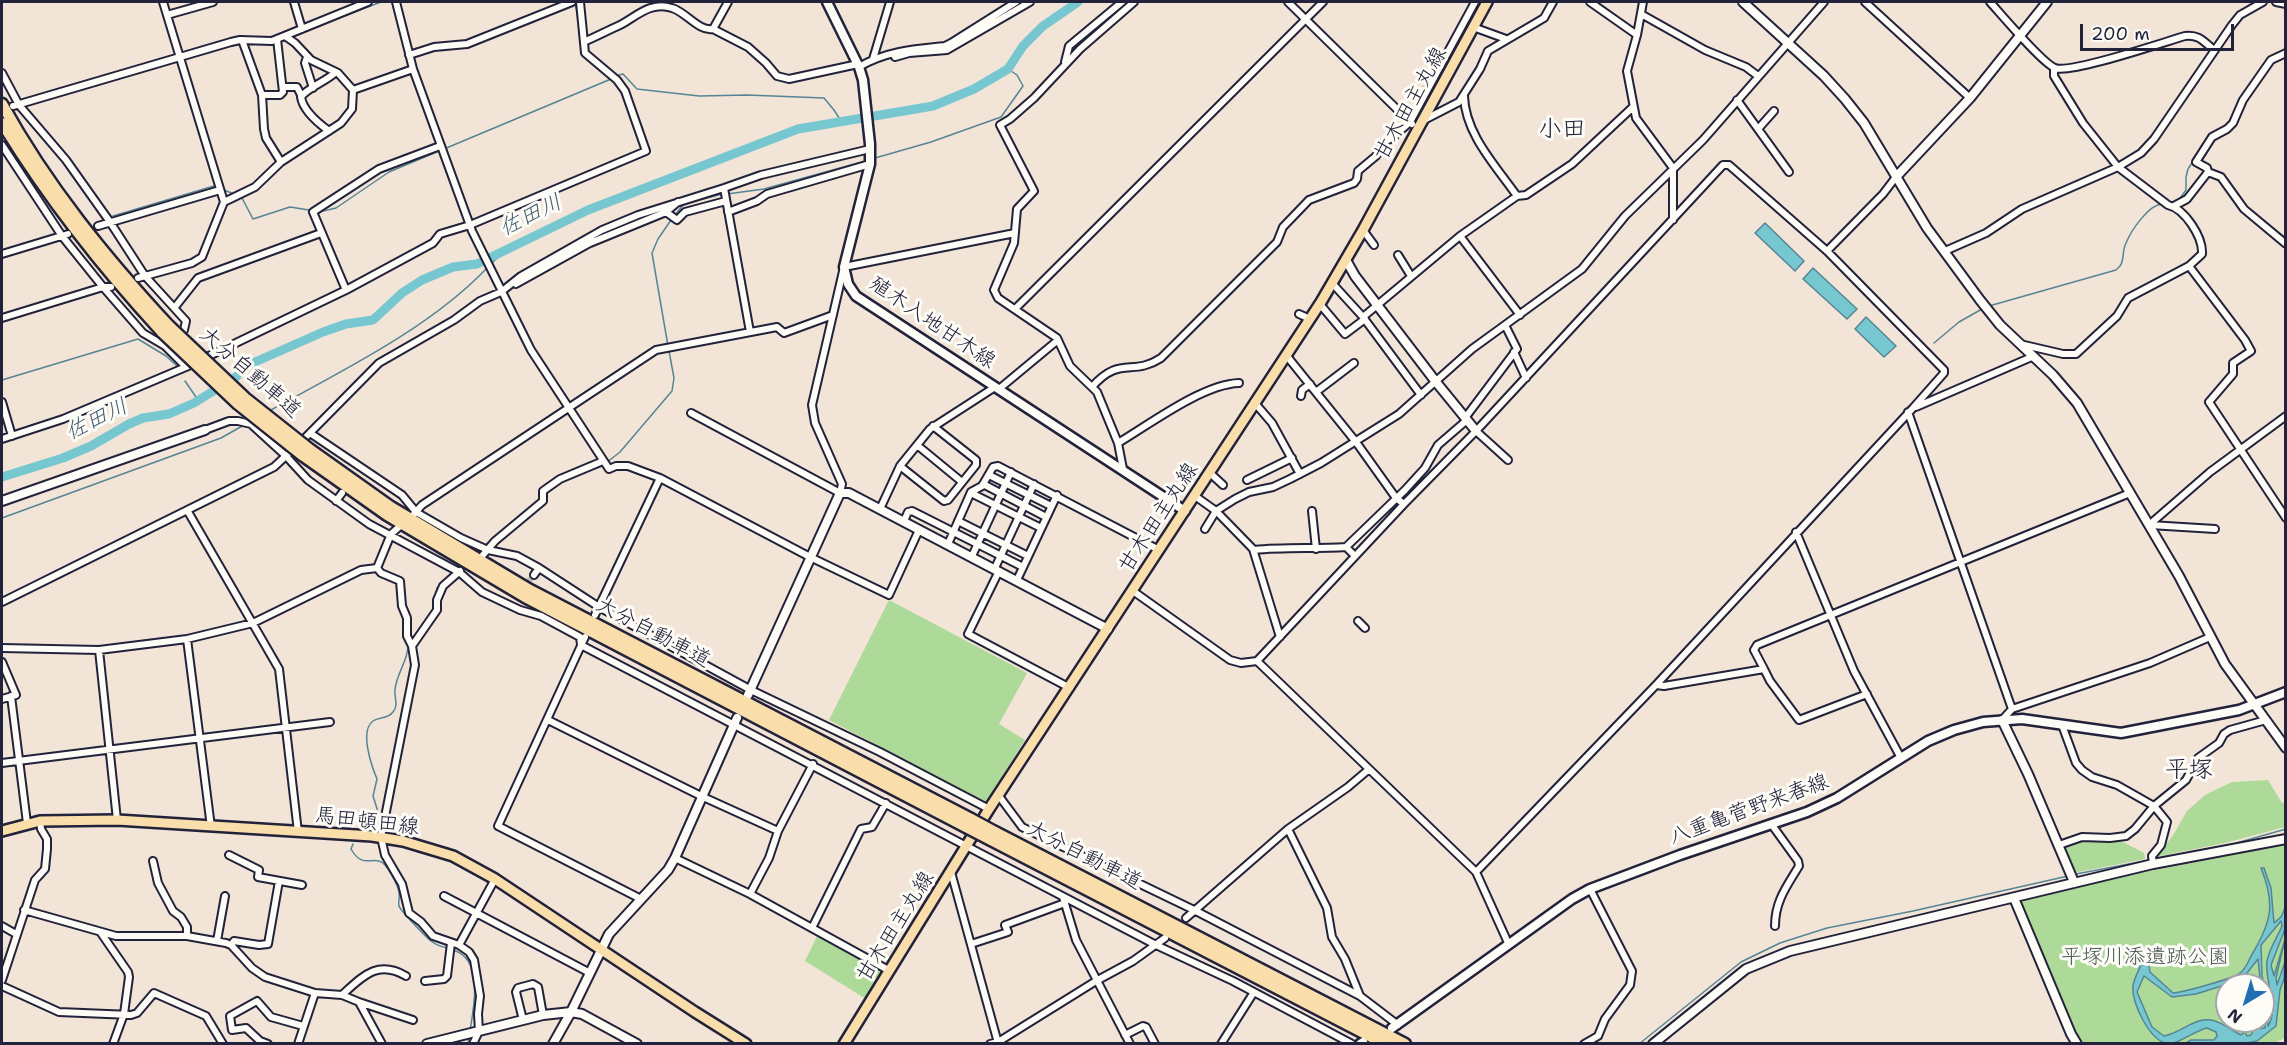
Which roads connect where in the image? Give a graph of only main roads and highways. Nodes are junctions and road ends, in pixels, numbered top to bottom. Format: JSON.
{"nodes":[{"id":1,"x":827,"y":2,"type":"edge"},
{"id":2,"x":1487,"y":2,"type":"edge"},
{"id":3,"x":2,"y":104,"type":"edge"},
{"id":4,"x":2,"y":123,"type":"edge"},
{"id":5,"x":166,"y":329,"type":"junction"},
{"id":6,"x":1185,"y":511,"type":"junction"},
{"id":7,"x":2286,"y":692,"type":"edge"},
{"id":8,"x":2,"y":831,"type":"edge"},
{"id":9,"x":993,"y":836,"type":"junction"},
{"id":10,"x":1395,"y":1026,"type":"road end"},
{"id":11,"x":746,"y":1044,"type":"edge"},
{"id":12,"x":844,"y":1044,"type":"edge"},
{"id":13,"x":1385,"y":1044,"type":"edge"},
{"id":14,"x":1405,"y":1044,"type":"edge"}],
"edges":[{"from":1,"to":6,"type":"main road","name":"殖木入地甘木線"},
{"from":2,"to":6,"type":"main road","name":"甘木田主丸線"},
{"from":3,"to":5,"type":"highway","name":"大分自動車道"},
{"from":4,"to":5,"type":"highway","name":"大分自動車道"},
{"from":5,"to":9,"type":"highway","name":"大分自動車道","bridge":true},
{"from":6,"to":12,"type":"main road","name":"甘木田主丸線"},
{"from":7,"to":10,"type":"main road","name":"八重亀菅野来春線"},
{"from":8,"to":11,"type":"main road","name":"馬田頓田線"},
{"from":9,"to":13,"type":"highway","name":"大分自動車道"},
{"from":9,"to":14,"type":"highway","name":"大分自動車道"}]}
